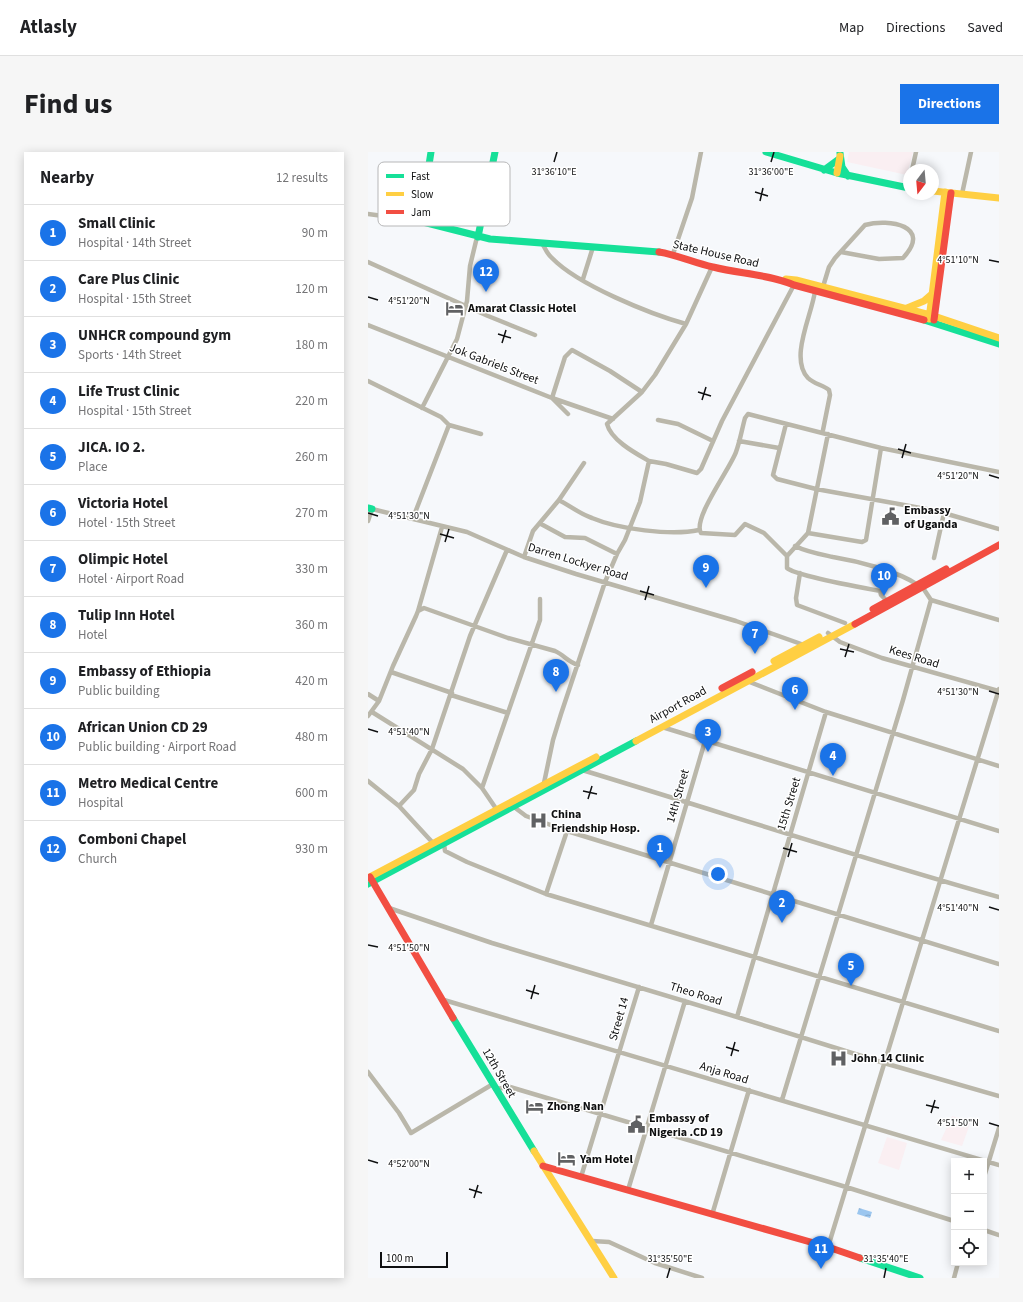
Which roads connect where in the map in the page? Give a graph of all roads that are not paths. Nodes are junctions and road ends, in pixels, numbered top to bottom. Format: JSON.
{"nodes":[{"id":1,"x":431,"y":152,"type":"edge"},
{"id":2,"x":495,"y":152,"type":"edge"},
{"id":3,"x":701,"y":152,"type":"edge"},
{"id":4,"x":766,"y":152,"type":"edge"},
{"id":5,"x":916,"y":152,"type":"edge"},
{"id":6,"x":971,"y":152,"type":"edge"},
{"id":7,"x":840,"y":155,"type":"edge"},
{"id":8,"x":430,"y":162,"type":"edge"},
{"id":9,"x":493,"y":162,"type":"edge"},
{"id":10,"x":913,"y":164,"type":"edge"},
{"id":11,"x":824,"y":170,"type":"junction"},
{"id":12,"x":836,"y":173,"type":"junction"},
{"id":13,"x":848,"y":176,"type":"junction"},
{"id":14,"x":903,"y":185,"type":"edge"},
{"id":15,"x":939,"y":192,"type":"edge"},
{"id":16,"x":948,"y":193,"type":"junction"},
{"id":17,"x":962,"y":194,"type":"junction"},
{"id":18,"x":999,"y":198,"type":"edge"},
{"id":19,"x":368,"y":214,"type":"edge"},
{"id":20,"x":378,"y":215,"type":"edge"},
{"id":21,"x":438,"y":226,"type":"edge"},
{"id":22,"x":479,"y":226,"type":"edge"},
{"id":23,"x":943,"y":231,"type":"junction"},
{"id":24,"x":477,"y":237,"type":"junction"},
{"id":25,"x":542,"y":243,"type":"junction"},
{"id":26,"x":593,"y":246,"type":"junction"},
{"id":27,"x":841,"y":252,"type":"junction"},
{"id":28,"x":673,"y":254,"type":"junction"},
{"id":29,"x":368,"y":262,"type":"edge"},
{"id":30,"x":712,"y":267,"type":"junction"},
{"id":31,"x":583,"y":279,"type":"junction"},
{"id":32,"x":795,"y":282,"type":"junction"},
{"id":33,"x":820,"y":290,"type":"junction"},
{"id":34,"x":932,"y":294,"type":"junction"},
{"id":35,"x":465,"y":306,"type":"junction"},
{"id":36,"x":905,"y":308,"type":"junction"},
{"id":37,"x":931,"y":319,"type":"junction"},
{"id":38,"x":686,"y":324,"type":"junction"},
{"id":39,"x":368,"y":325,"type":"edge"},
{"id":40,"x":966,"y":331,"type":"junction"},
{"id":41,"x":536,"y":335,"type":"dead end"},
{"id":42,"x":999,"y":338,"type":"edge"},
{"id":43,"x":999,"y":344,"type":"edge"},
{"id":44,"x":447,"y":356,"type":"junction"},
{"id":45,"x":368,"y":381,"type":"edge"},
{"id":46,"x":642,"y":392,"type":"junction"},
{"id":47,"x":422,"y":408,"type":"junction"},
{"id":48,"x":568,"y":414,"type":"dead end"},
{"id":49,"x":613,"y":419,"type":"junction"},
{"id":50,"x":658,"y":420,"type":"dead end"},
{"id":51,"x":786,"y":424,"type":"junction"},
{"id":52,"x":450,"y":425,"type":"junction"},
{"id":53,"x":823,"y":430,"type":"dead end"},
{"id":54,"x":482,"y":434,"type":"dead end"},
{"id":55,"x":828,"y":434,"type":"junction"},
{"id":56,"x":713,"y":441,"type":"junction"},
{"id":57,"x":739,"y":441,"type":"junction"},
{"id":58,"x":779,"y":448,"type":"junction"},
{"id":59,"x":881,"y":448,"type":"junction"},
{"id":60,"x":649,"y":461,"type":"junction"},
{"id":61,"x":584,"y":463,"type":"dead end"},
{"id":62,"x":999,"y":472,"type":"edge"},
{"id":63,"x":816,"y":489,"type":"junction"},
{"id":64,"x":559,"y":500,"type":"junction"},
{"id":65,"x":873,"y":500,"type":"junction"},
{"id":66,"x":370,"y":508,"type":"edge"},
{"id":67,"x":944,"y":513,"type":"junction"},
{"id":68,"x":413,"y":518,"type":"junction"},
{"id":69,"x":368,"y":521,"type":"edge"},
{"id":70,"x":541,"y":524,"type":"junction"},
{"id":71,"x":442,"y":527,"type":"dead end"},
{"id":72,"x":631,"y":528,"type":"junction"},
{"id":73,"x":999,"y":529,"type":"edge"},
{"id":74,"x":699,"y":530,"type":"junction"},
{"id":75,"x":808,"y":533,"type":"junction"},
{"id":76,"x":999,"y":540,"type":"edge"},
{"id":77,"x":999,"y":545,"type":"edge"},
{"id":78,"x":794,"y":546,"type":"junction"},
{"id":79,"x":507,"y":550,"type":"junction"},
{"id":80,"x":617,"y":554,"type":"junction"},
{"id":81,"x":787,"y":556,"type":"junction"},
{"id":82,"x":524,"y":557,"type":"junction"},
{"id":83,"x":934,"y":558,"type":"dead end"},
{"id":84,"x":800,"y":573,"type":"junction"},
{"id":85,"x":605,"y":582,"type":"junction"},
{"id":86,"x":920,"y":586,"type":"junction"},
{"id":87,"x":540,"y":599,"type":"dead end"},
{"id":88,"x":931,"y":600,"type":"junction"},
{"id":89,"x":887,"y":601,"type":"junction"},
{"id":90,"x":418,"y":611,"type":"junction"},
{"id":91,"x":999,"y":620,"type":"edge"},
{"id":92,"x":845,"y":623,"type":"junction"},
{"id":93,"x":474,"y":627,"type":"junction"},
{"id":94,"x":830,"y":634,"type":"junction"},
{"id":95,"x":530,"y":644,"type":"junction"},
{"id":96,"x":804,"y":645,"type":"junction"},
{"id":97,"x":578,"y":665,"type":"junction"},
{"id":98,"x":913,"y":668,"type":"junction"},
{"id":99,"x":391,"y":672,"type":"junction"},
{"id":100,"x":744,"y":679,"type":"junction"},
{"id":101,"x":999,"y":691,"type":"edge"},
{"id":102,"x":368,"y":694,"type":"edge"},
{"id":103,"x":451,"y":694,"type":"junction"},
{"id":104,"x":379,"y":701,"type":"junction"},
{"id":105,"x":372,"y":712,"type":"junction"},
{"id":106,"x":508,"y":712,"type":"junction"},
{"id":107,"x":826,"y":712,"type":"junction"},
{"id":108,"x":368,"y":716,"type":"edge"},
{"id":109,"x":662,"y":727,"type":"junction"},
{"id":110,"x":893,"y":734,"type":"junction"},
{"id":111,"x":705,"y":741,"type":"junction"},
{"id":112,"x":432,"y":749,"type":"junction"},
{"id":113,"x":978,"y":760,"type":"junction"},
{"id":114,"x":999,"y":766,"type":"edge"},
{"id":115,"x":580,"y":768,"type":"junction"},
{"id":116,"x":809,"y":772,"type":"junction"},
{"id":117,"x":368,"y":780,"type":"edge"},
{"id":118,"x":544,"y":783,"type":"junction"},
{"id":119,"x":482,"y":788,"type":"junction"},
{"id":120,"x":876,"y":793,"type":"junction"},
{"id":121,"x":686,"y":801,"type":"junction"},
{"id":122,"x":399,"y":806,"type":"junction"},
{"id":123,"x":514,"y":807,"type":"junction"},
{"id":124,"x":497,"y":810,"type":"junction"},
{"id":125,"x":960,"y":818,"type":"junction"},
{"id":126,"x":567,"y":831,"type":"junction"},
{"id":127,"x":999,"y":831,"type":"edge"},
{"id":128,"x":790,"y":835,"type":"junction"},
{"id":129,"x":433,"y":843,"type":"junction"},
{"id":130,"x":444,"y":844,"type":"junction"},
{"id":131,"x":857,"y":854,"type":"junction"},
{"id":132,"x":670,"y":864,"type":"junction"},
{"id":133,"x":369,"y":879,"type":"edge"},
{"id":134,"x":939,"y":880,"type":"junction"},
{"id":135,"x":546,"y":894,"type":"junction"},
{"id":136,"x":772,"y":895,"type":"junction"},
{"id":137,"x":999,"y":897,"type":"edge"},
{"id":138,"x":389,"y":908,"type":"junction"},
{"id":139,"x":838,"y":914,"type":"junction"},
{"id":140,"x":651,"y":925,"type":"junction"},
{"id":141,"x":921,"y":940,"type":"junction"},
{"id":142,"x":754,"y":956,"type":"junction"},
{"id":143,"x":999,"y":964,"type":"edge"},
{"id":144,"x":819,"y":976,"type":"junction"},
{"id":145,"x":639,"y":987,"type":"junction"},
{"id":146,"x":444,"y":1000,"type":"junction"},
{"id":147,"x":685,"y":1001,"type":"junction"},
{"id":148,"x":902,"y":1002,"type":"junction"},
{"id":149,"x":737,"y":1017,"type":"junction"},
{"id":150,"x":999,"y":1031,"type":"edge"},
{"id":151,"x":801,"y":1036,"type":"junction"},
{"id":152,"x":620,"y":1052,"type":"junction"},
{"id":153,"x":884,"y":1063,"type":"junction"},
{"id":154,"x":666,"y":1066,"type":"junction"},
{"id":155,"x":368,"y":1072,"type":"edge"},
{"id":156,"x":494,"y":1087,"type":"junction"},
{"id":157,"x":749,"y":1090,"type":"junction"},
{"id":158,"x":999,"y":1096,"type":"edge"},
{"id":159,"x":782,"y":1100,"type":"junction"},
{"id":160,"x":601,"y":1114,"type":"junction"},
{"id":161,"x":866,"y":1125,"type":"junction"},
{"id":162,"x":647,"y":1128,"type":"junction"},
{"id":163,"x":999,"y":1128,"type":"edge"},
{"id":164,"x":731,"y":1153,"type":"junction"},
{"id":165,"x":989,"y":1162,"type":"junction"},
{"id":166,"x":999,"y":1165,"type":"edge"},
{"id":167,"x":543,"y":1166,"type":"junction"},
{"id":168,"x":987,"y":1168,"type":"edge"},
{"id":169,"x":581,"y":1177,"type":"junction"},
{"id":170,"x":846,"y":1187,"type":"junction"},
{"id":171,"x":628,"y":1190,"type":"junction"},
{"id":172,"x":712,"y":1216,"type":"junction"},
{"id":173,"x":951,"y":1220,"type":"edge"},
{"id":174,"x":987,"y":1231,"type":"edge"},
{"id":175,"x":999,"y":1235,"type":"edge"},
{"id":176,"x":592,"y":1241,"type":"junction"},
{"id":177,"x":828,"y":1247,"type":"junction"},
{"id":178,"x":957,"y":1266,"type":"edge"},
{"id":179,"x":614,"y":1278,"type":"edge"},
{"id":180,"x":702,"y":1278,"type":"edge"},
{"id":181,"x":920,"y":1278,"type":"edge"},
{"id":182,"x":954,"y":1278,"type":"edge"}],
"edges":[{"from":1,"to":8,"type":"main road"},
{"from":2,"to":9,"type":"main road"},
{"from":3,"to":28,"type":"street"},
{"from":4,"to":11,"type":"main road"},
{"from":5,"to":10,"type":"street"},
{"from":6,"to":17,"type":"street"},
{"from":7,"to":11,"type":"main road"},
{"from":7,"to":12,"type":"main road"},
{"from":7,"to":13,"type":"main road"},
{"from":11,"to":12,"type":"main road"},
{"from":12,"to":13,"type":"main road"},
{"from":13,"to":14,"type":"main road"},
{"from":15,"to":16,"type":"main road"},
{"from":16,"to":17,"type":"main road"},
{"from":16,"to":23,"type":"main road"},
{"from":17,"to":18,"type":"main road"},
{"from":19,"to":20,"type":"street","name":"State House Road"},
{"from":21,"to":24,"type":"main road","name":"State House Road"},
{"from":22,"to":24,"type":"main road"},
{"from":23,"to":34,"type":"main road"},
{"from":23,"to":37,"type":"main road"},
{"from":24,"to":25,"type":"main road","name":"State House Road"},
{"from":24,"to":35,"type":"street"},
{"from":25,"to":26,"type":"main road","name":"State House Road"},
{"from":25,"to":31,"type":"street"},
{"from":26,"to":28,"type":"main road","name":"State House Road"},
{"from":26,"to":31,"type":"street"},
{"from":27,"to":27,"type":"street"},
{"from":27,"to":33,"type":"street"},
{"from":28,"to":30,"type":"main road","name":"State House Road"},
{"from":29,"to":35,"type":"street"},
{"from":30,"to":32,"type":"main road","name":"State House Road"},
{"from":30,"to":38,"type":"street"},
{"from":31,"to":38,"type":"street"},
{"from":32,"to":33,"type":"main road","name":"State House Road"},
{"from":32,"to":56,"type":"street"},
{"from":33,"to":36,"type":"main road"},
{"from":33,"to":37,"type":"main road"},
{"from":33,"to":53,"type":"street"},
{"from":34,"to":36,"type":"main road"},
{"from":34,"to":37,"type":"main road"},
{"from":35,"to":41,"type":"street"},
{"from":35,"to":44,"type":"street"},
{"from":36,"to":37,"type":"main road"},
{"from":37,"to":40,"type":"main road"},
{"from":38,"to":46,"type":"street"},
{"from":39,"to":44,"type":"street","name":"Jok Gabriels Street"},
{"from":40,"to":42,"type":"main road"},
{"from":40,"to":43,"type":"main road"},
{"from":44,"to":47,"type":"street"},
{"from":44,"to":49,"type":"street","name":"Jok Gabriels Street"},
{"from":45,"to":47,"type":"street"},
{"from":46,"to":48,"type":"street"},
{"from":46,"to":49,"type":"street"},
{"from":47,"to":52,"type":"street"},
{"from":49,"to":60,"type":"street"},
{"from":50,"to":56,"type":"street"},
{"from":51,"to":55,"type":"street"},
{"from":51,"to":57,"type":"street"},
{"from":51,"to":58,"type":"street"},
{"from":52,"to":54,"type":"street"},
{"from":52,"to":68,"type":"street"},
{"from":55,"to":59,"type":"street"},
{"from":55,"to":63,"type":"street"},
{"from":56,"to":60,"type":"street"},
{"from":57,"to":58,"type":"street"},
{"from":57,"to":74,"type":"street"},
{"from":58,"to":63,"type":"street"},
{"from":59,"to":62,"type":"street"},
{"from":59,"to":65,"type":"street"},
{"from":60,"to":72,"type":"street"},
{"from":61,"to":64,"type":"street"},
{"from":63,"to":65,"type":"street"},
{"from":63,"to":75,"type":"street"},
{"from":64,"to":70,"type":"street"},
{"from":64,"to":72,"type":"street"},
{"from":65,"to":67,"type":"street"},
{"from":65,"to":75,"type":"street"},
{"from":66,"to":68,"type":"street","name":"Darren Lockyer Road"},
{"from":66,"to":69,"type":"street"},
{"from":67,"to":73,"type":"street"},
{"from":67,"to":83,"type":"street"},
{"from":68,"to":79,"type":"street","name":"Darren Lockyer Road"},
{"from":70,"to":80,"type":"street"},
{"from":70,"to":82,"type":"street"},
{"from":71,"to":90,"type":"street"},
{"from":72,"to":74,"type":"street"},
{"from":72,"to":80,"type":"street"},
{"from":74,"to":81,"type":"street"},
{"from":75,"to":78,"type":"street"},
{"from":76,"to":86,"type":"main road","name":"Airport Road"},
{"from":77,"to":86,"type":"main road","name":"Airport Road"},
{"from":78,"to":81,"type":"street"},
{"from":78,"to":86,"type":"street"},
{"from":79,"to":82,"type":"street","name":"Darren Lockyer Road"},
{"from":79,"to":93,"type":"street"},
{"from":80,"to":85,"type":"street"},
{"from":81,"to":84,"type":"street"},
{"from":82,"to":85,"type":"street","name":"Darren Lockyer Road"},
{"from":84,"to":89,"type":"street"},
{"from":84,"to":92,"type":"street"},
{"from":85,"to":96,"type":"street","name":"Darren Lockyer Road"},
{"from":85,"to":97,"type":"street"},
{"from":86,"to":88,"type":"street"},
{"from":86,"to":89,"type":"main road","name":"Airport Road"},
{"from":86,"to":94,"type":"main road","name":"Airport Road"},
{"from":87,"to":95,"type":"street"},
{"from":88,"to":91,"type":"street"},
{"from":88,"to":98,"type":"street"},
{"from":89,"to":92,"type":"main road","name":"Airport Road"},
{"from":90,"to":93,"type":"street"},
{"from":90,"to":99,"type":"street"},
{"from":92,"to":94,"type":"main road","name":"Airport Road"},
{"from":93,"to":95,"type":"street"},
{"from":93,"to":103,"type":"street"},
{"from":94,"to":96,"type":"main road","name":"Airport Road"},
{"from":94,"to":98,"type":"street","name":"Kees Road"},
{"from":94,"to":100,"type":"main road","name":"Airport Road"},
{"from":95,"to":97,"type":"street"},
{"from":95,"to":106,"type":"street"},
{"from":96,"to":100,"type":"main road","name":"Airport Road"},
{"from":97,"to":118,"type":"street"},
{"from":98,"to":101,"type":"street","name":"Kees Road"},
{"from":98,"to":110,"type":"street"},
{"from":99,"to":103,"type":"street"},
{"from":99,"to":104,"type":"street"},
{"from":100,"to":107,"type":"street"},
{"from":100,"to":109,"type":"main road","name":"Airport Road"},
{"from":100,"to":115,"type":"main road","name":"Airport Road"},
{"from":101,"to":113,"type":"street"},
{"from":102,"to":104,"type":"street"},
{"from":103,"to":106,"type":"street"},
{"from":103,"to":112,"type":"street"},
{"from":104,"to":105,"type":"street"},
{"from":105,"to":108,"type":"street"},
{"from":105,"to":112,"type":"street"},
{"from":106,"to":119,"type":"street"},
{"from":107,"to":110,"type":"street"},
{"from":107,"to":116,"type":"street","name":"15th Street"},
{"from":109,"to":111,"type":"street"},
{"from":109,"to":115,"type":"main road","name":"Airport Road"},
{"from":110,"to":113,"type":"street"},
{"from":110,"to":120,"type":"street"},
{"from":111,"to":116,"type":"street"},
{"from":111,"to":121,"type":"street","name":"14th Street"},
{"from":112,"to":119,"type":"street"},
{"from":112,"to":122,"type":"street"},
{"from":113,"to":114,"type":"street"},
{"from":113,"to":125,"type":"street"},
{"from":115,"to":118,"type":"main road","name":"Airport Road"},
{"from":115,"to":121,"type":"street"},
{"from":115,"to":123,"type":"main road","name":"Airport Road"},
{"from":116,"to":120,"type":"street"},
{"from":116,"to":128,"type":"street","name":"15th Street"},
{"from":117,"to":122,"type":"street"},
{"from":118,"to":124,"type":"main road","name":"Airport Road"},
{"from":119,"to":124,"type":"street"},
{"from":120,"to":125,"type":"street"},
{"from":120,"to":131,"type":"street"},
{"from":121,"to":128,"type":"street"},
{"from":121,"to":132,"type":"street","name":"14th Street"},
{"from":122,"to":129,"type":"street"},
{"from":123,"to":126,"type":"street"},
{"from":123,"to":130,"type":"main road","name":"Airport Road"},
{"from":124,"to":129,"type":"main road","name":"Airport Road"},
{"from":125,"to":127,"type":"street"},
{"from":125,"to":134,"type":"street"},
{"from":126,"to":132,"type":"street"},
{"from":126,"to":135,"type":"street"},
{"from":128,"to":131,"type":"street"},
{"from":128,"to":136,"type":"street","name":"15th Street"},
{"from":129,"to":133,"type":"main road","name":"Airport Road"},
{"from":130,"to":133,"type":"main road","name":"Airport Road"},
{"from":130,"to":135,"type":"street"},
{"from":131,"to":134,"type":"street"},
{"from":131,"to":139,"type":"street"},
{"from":132,"to":136,"type":"street"},
{"from":132,"to":140,"type":"street","name":"14th Street"},
{"from":133,"to":138,"type":"main road","name":"12th Street"},
{"from":134,"to":137,"type":"street"},
{"from":134,"to":141,"type":"street"},
{"from":135,"to":140,"type":"street"},
{"from":136,"to":139,"type":"street"},
{"from":136,"to":142,"type":"street","name":"15th Street"},
{"from":138,"to":145,"type":"street","name":"Theo Road"},
{"from":138,"to":146,"type":"main road","name":"12th Street"},
{"from":139,"to":141,"type":"street"},
{"from":139,"to":144,"type":"street"},
{"from":140,"to":142,"type":"street"},
{"from":141,"to":143,"type":"street"},
{"from":141,"to":148,"type":"street"},
{"from":142,"to":144,"type":"street"},
{"from":142,"to":149,"type":"street","name":"15th Street"},
{"from":144,"to":148,"type":"street"},
{"from":144,"to":151,"type":"street"},
{"from":145,"to":147,"type":"street","name":"Theo Road"},
{"from":145,"to":152,"type":"street","name":"Street 14"},
{"from":146,"to":152,"type":"street","name":"Anja Road"},
{"from":146,"to":156,"type":"main road","name":"12th Street"},
{"from":147,"to":149,"type":"street","name":"Theo Road"},
{"from":147,"to":154,"type":"street"},
{"from":148,"to":150,"type":"street"},
{"from":148,"to":153,"type":"street"},
{"from":149,"to":151,"type":"street","name":"Theo Road"},
{"from":151,"to":153,"type":"street","name":"Theo Road"},
{"from":151,"to":159,"type":"street"},
{"from":152,"to":154,"type":"street","name":"Anja Road"},
{"from":152,"to":160,"type":"street","name":"Street 14"},
{"from":153,"to":158,"type":"street","name":"Theo Road"},
{"from":153,"to":161,"type":"street"},
{"from":154,"to":157,"type":"street","name":"Anja Road"},
{"from":154,"to":162,"type":"street"},
{"from":155,"to":156,"type":"street"},
{"from":156,"to":160,"type":"street"},
{"from":156,"to":167,"type":"main road","name":"12th Street"},
{"from":157,"to":159,"type":"street","name":"Anja Road"},
{"from":157,"to":164,"type":"street"},
{"from":159,"to":161,"type":"street","name":"Anja Road"},
{"from":160,"to":162,"type":"street"},
{"from":160,"to":169,"type":"street","name":"Street 14"},
{"from":161,"to":165,"type":"street","name":"Anja Road"},
{"from":161,"to":170,"type":"street"},
{"from":162,"to":164,"type":"street"},
{"from":162,"to":171,"type":"street"},
{"from":163,"to":165,"type":"street"},
{"from":164,"to":170,"type":"street"},
{"from":164,"to":172,"type":"street"},
{"from":165,"to":166,"type":"street","name":"Anja Road"},
{"from":165,"to":168,"type":"street"},
{"from":167,"to":169,"type":"main road"},
{"from":167,"to":176,"type":"main road","name":"12th Street"},
{"from":169,"to":171,"type":"main road"},
{"from":170,"to":173,"type":"street"},
{"from":170,"to":177,"type":"street"},
{"from":171,"to":172,"type":"main road"},
{"from":172,"to":177,"type":"main road"},
{"from":174,"to":175,"type":"street"},
{"from":176,"to":179,"type":"main road","name":"12th Street"},
{"from":176,"to":180,"type":"street"},
{"from":177,"to":181,"type":"main road"},
{"from":178,"to":182,"type":"street"}]}
